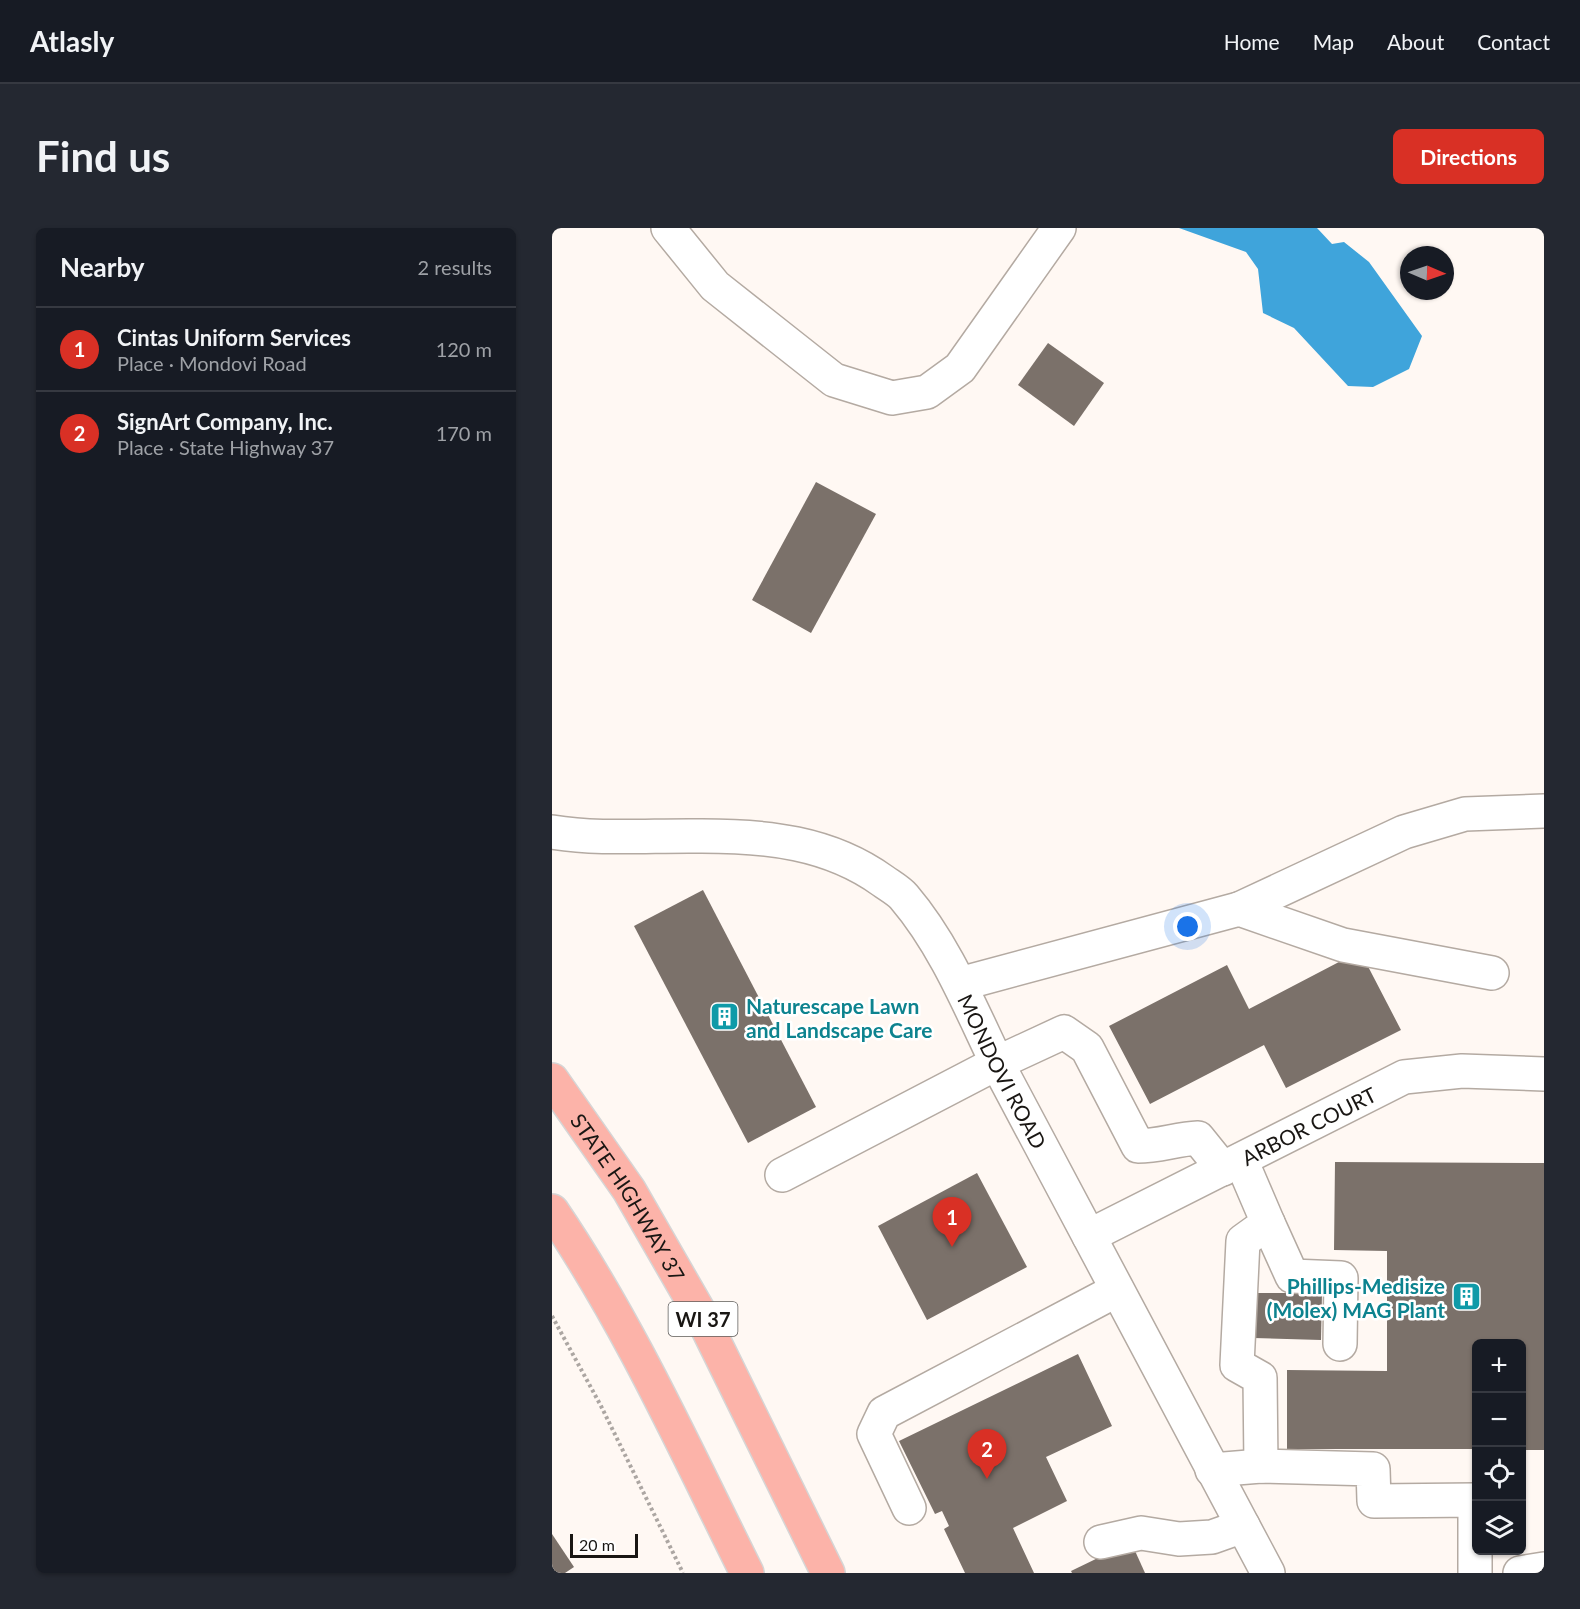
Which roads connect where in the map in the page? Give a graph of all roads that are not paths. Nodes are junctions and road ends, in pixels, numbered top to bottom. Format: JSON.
{"nodes":[{"id":1,"x":668,"y":228,"type":"edge"},
{"id":2,"x":1059,"y":228,"type":"edge"},
{"id":3,"x":1544,"y":811,"type":"edge"},
{"id":4,"x":552,"y":832,"type":"edge"},
{"id":5,"x":1239,"y":909,"type":"junction"},
{"id":6,"x":1492,"y":973,"type":"dead end"},
{"id":7,"x":960,"y":984,"type":"junction"},
{"id":8,"x":997,"y":1063,"type":"junction"},
{"id":9,"x":1544,"y":1074,"type":"edge"},
{"id":10,"x":552,"y":1080,"type":"edge"},
{"id":11,"x":1232,"y":1164,"type":"junction"},
{"id":12,"x":782,"y":1175,"type":"dead end"},
{"id":13,"x":552,"y":1210,"type":"edge"},
{"id":14,"x":1268,"y":1223,"type":"junction"},
{"id":15,"x":1089,"y":1236,"type":"junction"},
{"id":16,"x":1117,"y":1290,"type":"junction"},
{"id":17,"x":1340,"y":1344,"type":"dead end"},
{"id":18,"x":1261,"y":1466,"type":"junction"},
{"id":19,"x":1212,"y":1470,"type":"junction"},
{"id":20,"x":909,"y":1508,"type":"dead end"},
{"id":21,"x":1243,"y":1526,"type":"junction"},
{"id":22,"x":1101,"y":1542,"type":"dead end"},
{"id":23,"x":1544,"y":1569,"type":"edge"},
{"id":24,"x":747,"y":1573,"type":"edge"},
{"id":25,"x":828,"y":1573,"type":"edge"},
{"id":26,"x":1268,"y":1573,"type":"edge"},
{"id":27,"x":1475,"y":1573,"type":"edge"},
{"id":28,"x":1520,"y":1573,"type":"edge"}],
"edges":[{"from":1,"to":2,"type":"street"},
{"from":3,"to":5,"type":"street"},
{"from":4,"to":7,"type":"street","name":"MONDOVI ROAD"},
{"from":5,"to":6,"type":"street"},
{"from":5,"to":7,"type":"street"},
{"from":7,"to":8,"type":"street","name":"MONDOVI ROAD"},
{"from":8,"to":11,"type":"street"},
{"from":8,"to":12,"type":"street"},
{"from":8,"to":15,"type":"street","name":"MONDOVI ROAD"},
{"from":9,"to":11,"type":"street","name":"ARBOR COURT"},
{"from":10,"to":25,"type":"main road","name":"STATE HIGHWAY 37","number":"WI 37"},
{"from":11,"to":14,"type":"street"},
{"from":11,"to":15,"type":"street","name":"ARBOR COURT"},
{"from":13,"to":24,"type":"main road"},
{"from":14,"to":17,"type":"street"},
{"from":14,"to":18,"type":"street"},
{"from":15,"to":16,"type":"street","name":"MONDOVI ROAD"},
{"from":16,"to":19,"type":"street","name":"MONDOVI ROAD"},
{"from":16,"to":20,"type":"street"},
{"from":18,"to":19,"type":"street"},
{"from":18,"to":27,"type":"street"},
{"from":19,"to":21,"type":"street","name":"MONDOVI ROAD"},
{"from":21,"to":22,"type":"street"},
{"from":21,"to":26,"type":"street","name":"MONDOVI ROAD"},
{"from":23,"to":28,"type":"street"}]}
